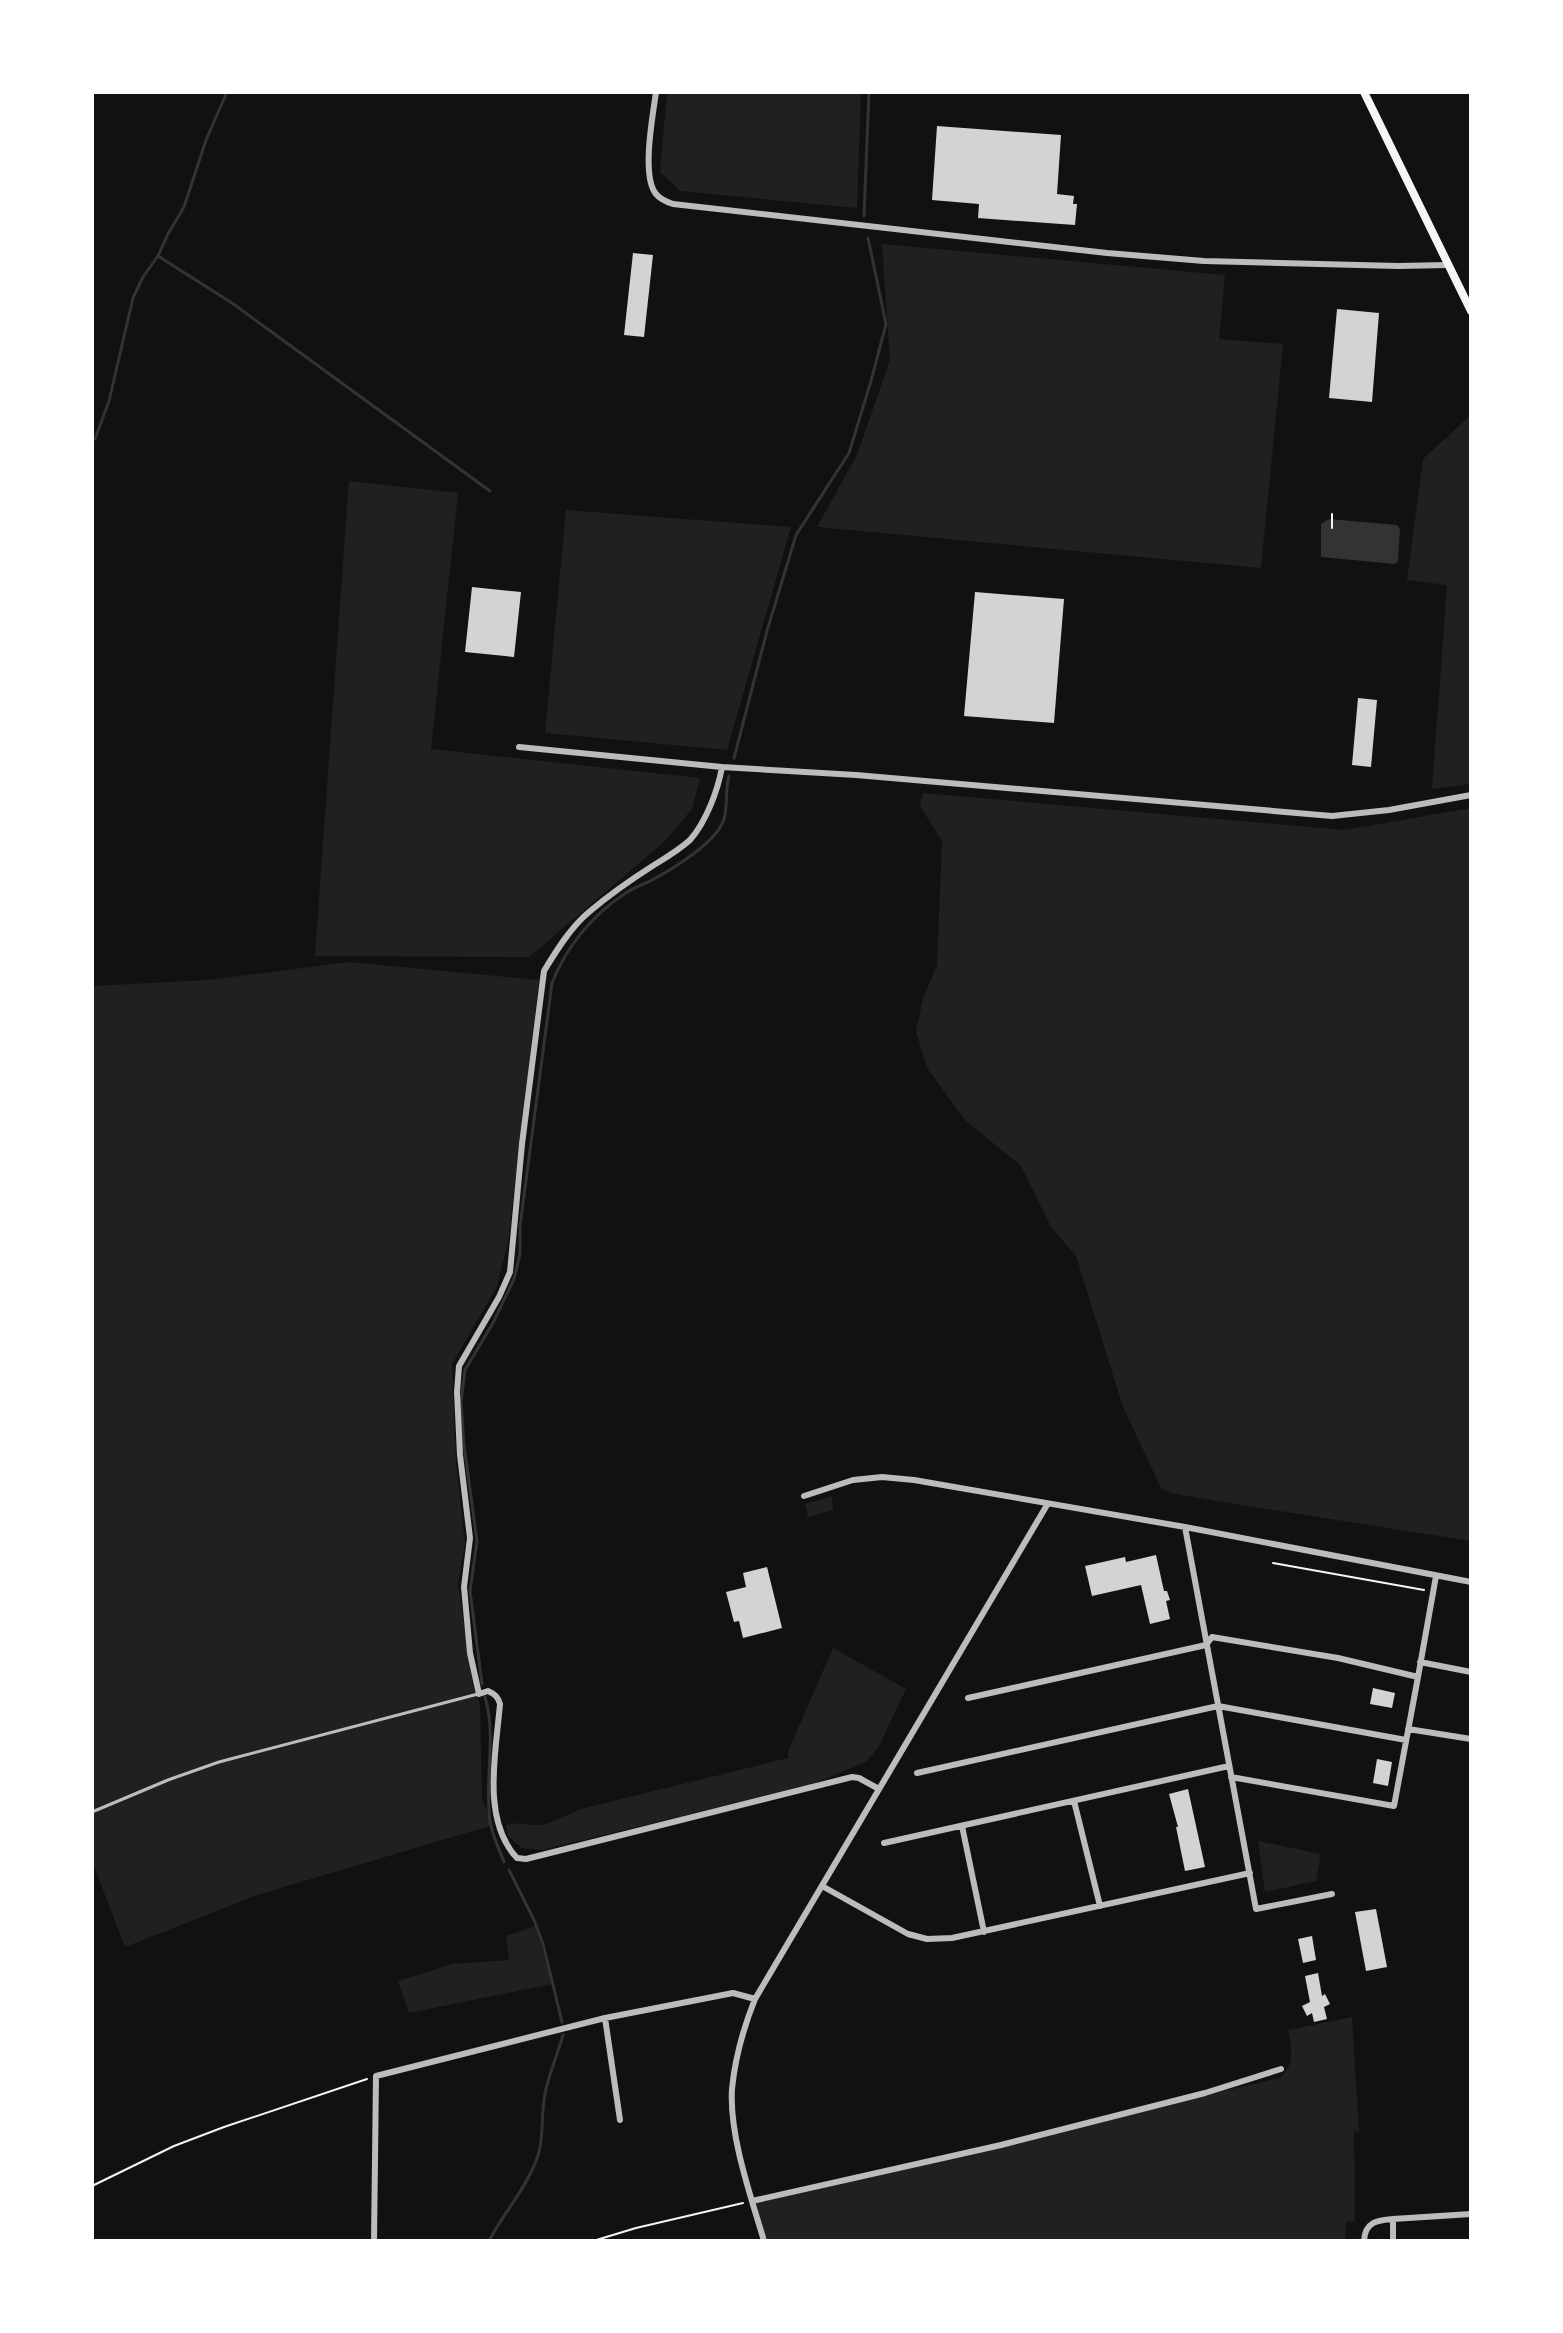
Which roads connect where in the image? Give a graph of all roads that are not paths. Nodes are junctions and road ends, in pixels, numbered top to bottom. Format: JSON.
{"nodes":[{"id":1,"x":656,"y":92,"type":"edge"},
{"id":2,"x":1364,"y":92,"type":"edge"},
{"id":3,"x":1448,"y":265,"type":"junction"},
{"id":4,"x":1471,"y":311,"type":"edge"},
{"id":5,"x":519,"y":747,"type":"dead end"},
{"id":6,"x":722,"y":767,"type":"junction"},
{"id":7,"x":1471,"y":795,"type":"edge"},
{"id":8,"x":804,"y":1496,"type":"dead end"},
{"id":9,"x":1047,"y":1505,"type":"junction"},
{"id":10,"x":1185,"y":1527,"type":"junction"},
{"id":11,"x":1436,"y":1576,"type":"junction"},
{"id":12,"x":1471,"y":1582,"type":"edge"},
{"id":13,"x":1206,"y":1645,"type":"junction"},
{"id":14,"x":1420,"y":1662,"type":"junction"},
{"id":15,"x":1471,"y":1672,"type":"edge"},
{"id":16,"x":1418,"y":1677,"type":"junction"},
{"id":17,"x":479,"y":1694,"type":"junction"},
{"id":18,"x":968,"y":1698,"type":"dead end"},
{"id":19,"x":1218,"y":1706,"type":"junction"},
{"id":20,"x":1408,"y":1729,"type":"junction"},
{"id":21,"x":1471,"y":1739,"type":"edge"},
{"id":22,"x":1406,"y":1740,"type":"junction"},
{"id":23,"x":1229,"y":1766,"type":"junction"},
{"id":24,"x":917,"y":1773,"type":"dead end"},
{"id":25,"x":1231,"y":1777,"type":"junction"},
{"id":26,"x":879,"y":1789,"type":"junction"},
{"id":27,"x":1074,"y":1801,"type":"junction"},
{"id":28,"x":92,"y":1812,"type":"edge"},
{"id":29,"x":962,"y":1826,"type":"junction"},
{"id":30,"x":884,"y":1843,"type":"dead end"},
{"id":31,"x":1250,"y":1873,"type":"junction"},
{"id":32,"x":822,"y":1886,"type":"junction"},
{"id":33,"x":1332,"y":1894,"type":"dead end"},
{"id":34,"x":1100,"y":1906,"type":"junction"},
{"id":35,"x":984,"y":1932,"type":"junction"},
{"id":36,"x":755,"y":1999,"type":"junction"},
{"id":37,"x":605,"y":2018,"type":"junction"},
{"id":38,"x":1281,"y":2069,"type":"dead end"},
{"id":39,"x":620,"y":2120,"type":"dead end"},
{"id":40,"x":752,"y":2201,"type":"junction"},
{"id":41,"x":1471,"y":2214,"type":"edge"},
{"id":42,"x":1393,"y":2219,"type":"junction"},
{"id":43,"x":374,"y":2241,"type":"edge"},
{"id":44,"x":764,"y":2241,"type":"edge"},
{"id":45,"x":1364,"y":2241,"type":"edge"},
{"id":46,"x":1393,"y":2241,"type":"edge"}],
"edges":[{"from":1,"to":3,"type":"street"},
{"from":2,"to":3,"type":"main road"},
{"from":3,"to":4,"type":"main road"},
{"from":5,"to":6,"type":"street"},
{"from":6,"to":7,"type":"street"},
{"from":6,"to":17,"type":"street"},
{"from":8,"to":9,"type":"street"},
{"from":9,"to":10,"type":"street"},
{"from":9,"to":26,"type":"street"},
{"from":10,"to":11,"type":"street"},
{"from":10,"to":13,"type":"street"},
{"from":11,"to":12,"type":"street"},
{"from":11,"to":14,"type":"street"},
{"from":13,"to":16,"type":"street"},
{"from":13,"to":18,"type":"street"},
{"from":13,"to":19,"type":"street"},
{"from":14,"to":15,"type":"street"},
{"from":14,"to":16,"type":"street"},
{"from":16,"to":20,"type":"street"},
{"from":17,"to":26,"type":"street"},
{"from":17,"to":28,"type":"lane"},
{"from":19,"to":22,"type":"street"},
{"from":19,"to":23,"type":"street"},
{"from":19,"to":24,"type":"street"},
{"from":20,"to":21,"type":"street"},
{"from":20,"to":22,"type":"street"},
{"from":22,"to":25,"type":"street"},
{"from":23,"to":25,"type":"street"},
{"from":23,"to":27,"type":"street"},
{"from":25,"to":31,"type":"street"},
{"from":26,"to":32,"type":"street"},
{"from":27,"to":29,"type":"street"},
{"from":27,"to":34,"type":"street"},
{"from":29,"to":30,"type":"street"},
{"from":29,"to":35,"type":"street"},
{"from":31,"to":33,"type":"street"},
{"from":31,"to":34,"type":"street"},
{"from":32,"to":35,"type":"street"},
{"from":32,"to":36,"type":"street"},
{"from":34,"to":35,"type":"street"},
{"from":36,"to":37,"type":"street"},
{"from":36,"to":40,"type":"street"},
{"from":37,"to":39,"type":"street"},
{"from":37,"to":43,"type":"street"},
{"from":38,"to":40,"type":"street"},
{"from":40,"to":44,"type":"street"},
{"from":41,"to":42,"type":"street"},
{"from":42,"to":45,"type":"street"},
{"from":42,"to":46,"type":"street"}]}
